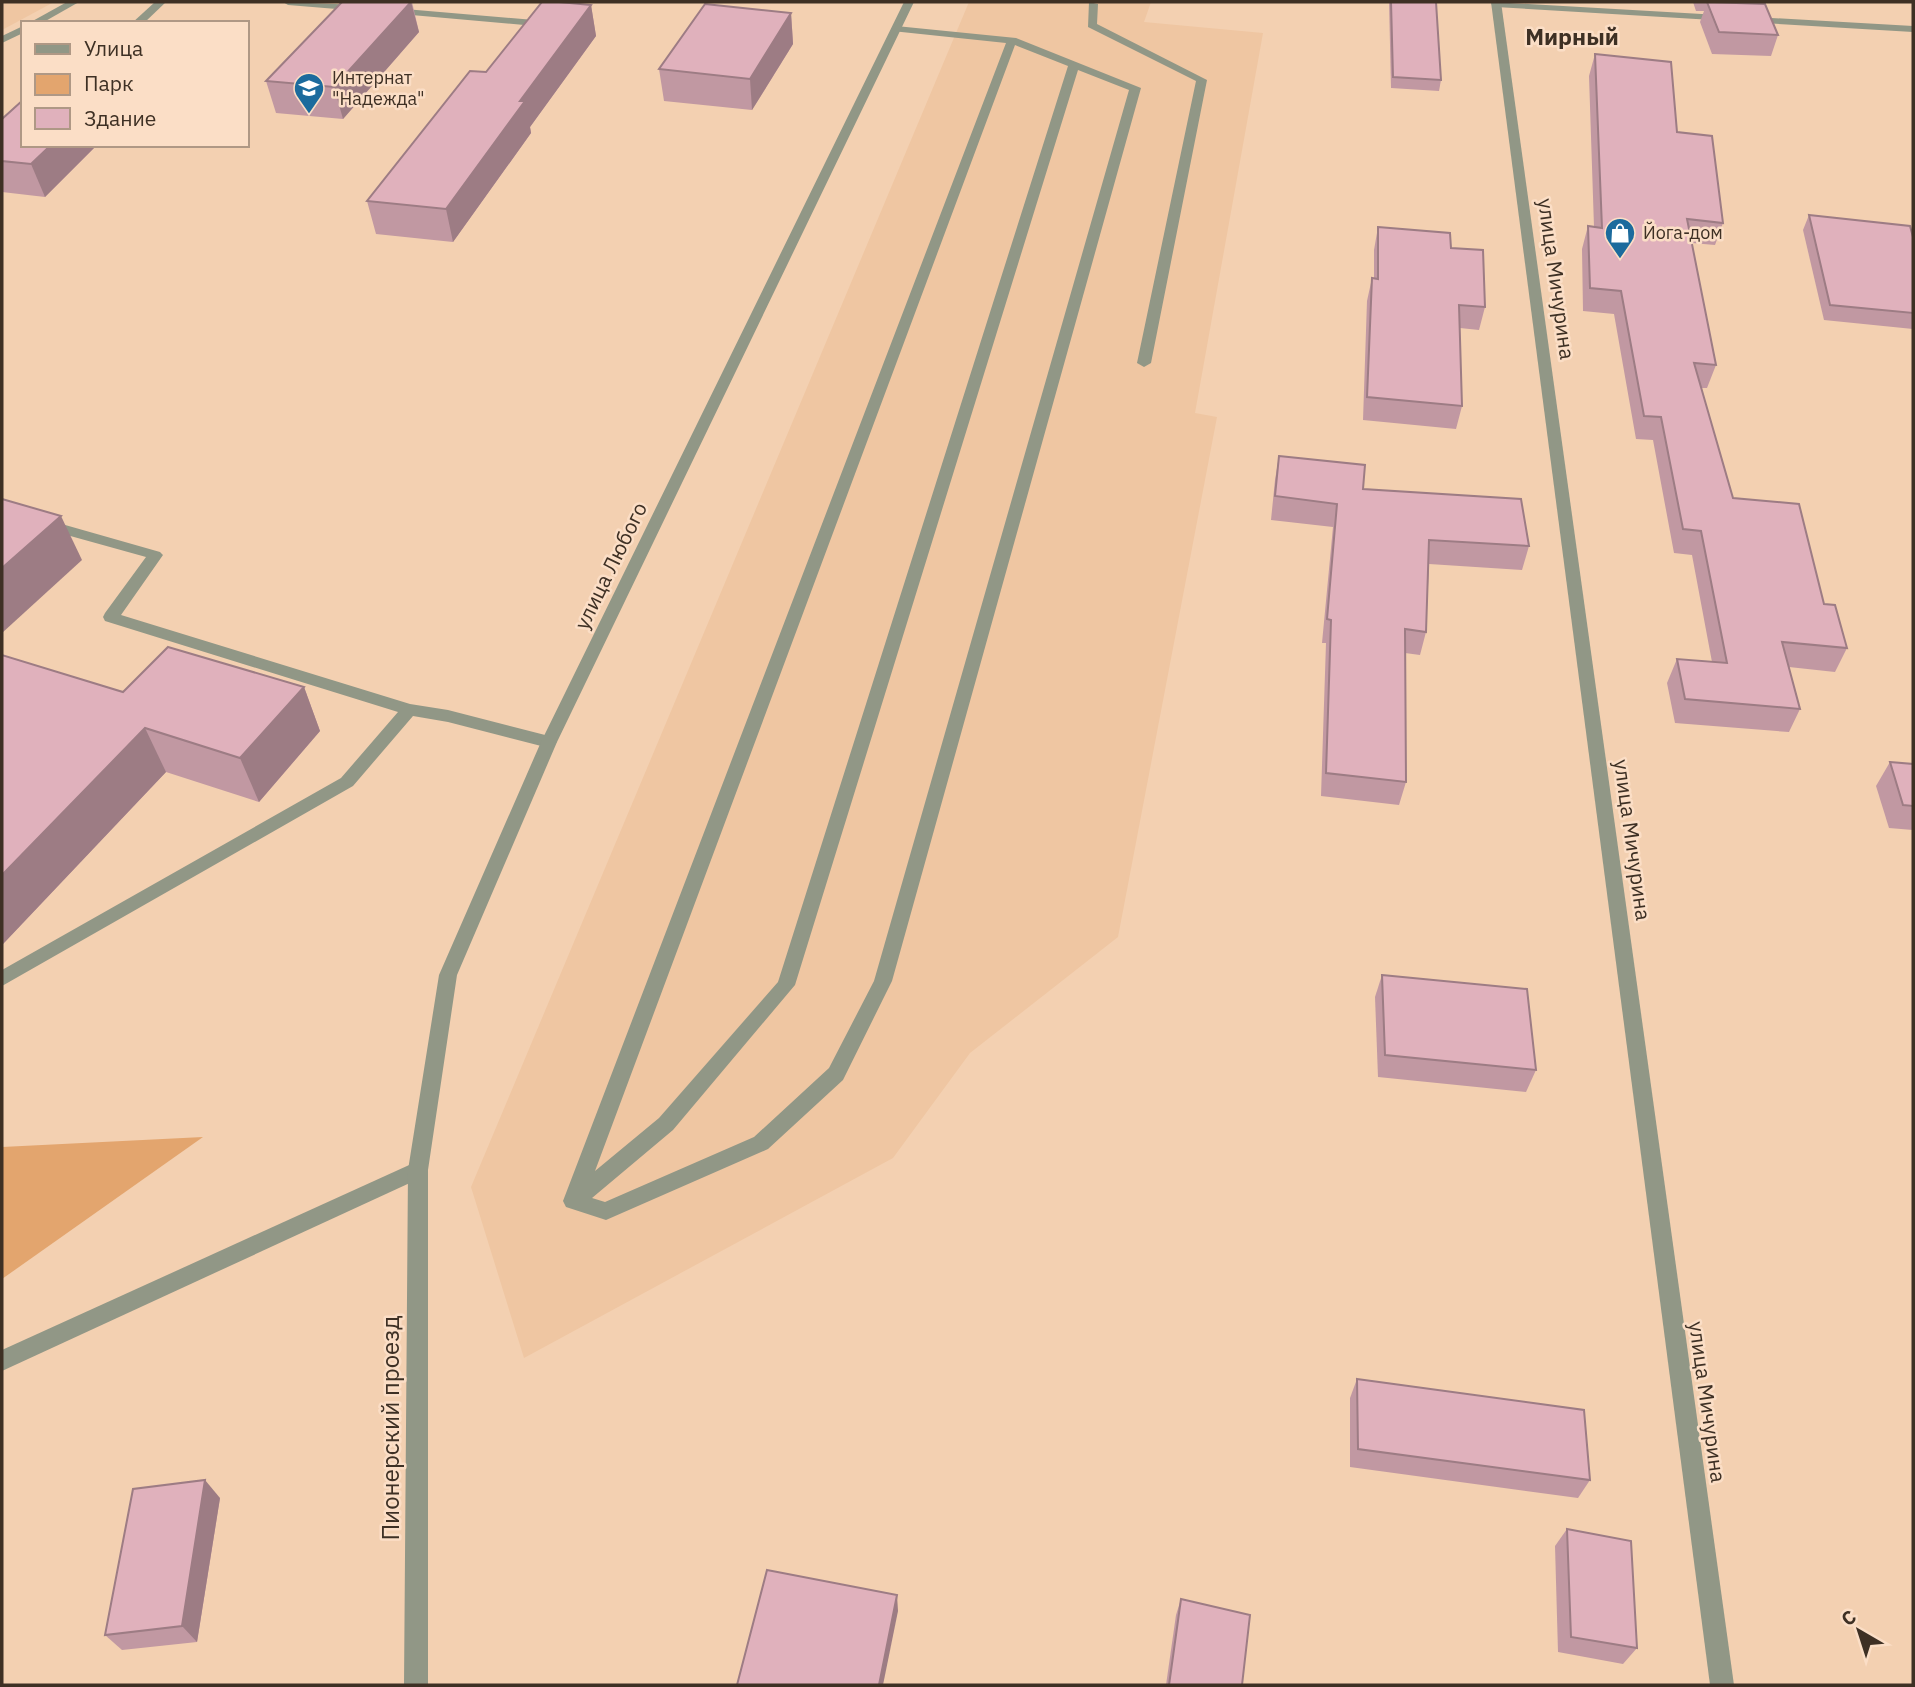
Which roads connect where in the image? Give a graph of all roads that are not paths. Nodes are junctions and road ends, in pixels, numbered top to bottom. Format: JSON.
{"nodes":[{"id":1,"x":74,"y":2,"type":"edge"},
{"id":2,"x":161,"y":2,"type":"edge"},
{"id":3,"x":288,"y":2,"type":"edge"},
{"id":4,"x":909,"y":2,"type":"edge"},
{"id":5,"x":1090,"y":3,"type":"edge"},
{"id":6,"x":1496,"y":3,"type":"edge"},
{"id":7,"x":371,"y":9,"type":"edge"},
{"id":8,"x":385,"y":10,"type":"edge"},
{"id":9,"x":38,"y":21,"type":"edge"},
{"id":10,"x":139,"y":21,"type":"edge"},
{"id":11,"x":564,"y":26,"type":"edge"},
{"id":12,"x":896,"y":29,"type":"junction"},
{"id":13,"x":1913,"y":29,"type":"edge"},
{"id":14,"x":21,"y":30,"type":"edge"},
{"id":15,"x":2,"y":40,"type":"edge"},
{"id":16,"x":1012,"y":40,"type":"junction"},
{"id":17,"x":1074,"y":65,"type":"junction"},
{"id":18,"x":1144,"y":363,"type":"dead end"},
{"id":19,"x":2,"y":512,"type":"edge"},
{"id":20,"x":409,"y":710,"type":"junction"},
{"id":21,"x":549,"y":742,"type":"junction"},
{"id":22,"x":2,"y":979,"type":"edge"},
{"id":23,"x":418,"y":1170,"type":"junction"},
{"id":24,"x":573,"y":1201,"type":"junction"},
{"id":25,"x":2,"y":1361,"type":"edge"},
{"id":26,"x":416,"y":1685,"type":"edge"},
{"id":27,"x":1722,"y":1685,"type":"edge"}],
"edges":[{"from":1,"to":9,"type":"street"},
{"from":2,"to":10,"type":"street"},
{"from":3,"to":7,"type":"street"},
{"from":4,"to":12,"type":"street","name":"улица Любого"},
{"from":5,"to":18,"type":"street"},
{"from":6,"to":13,"type":"street"},
{"from":6,"to":27,"type":"street","name":"улица Мичурина"},
{"from":8,"to":11,"type":"street"},
{"from":12,"to":16,"type":"street"},
{"from":12,"to":21,"type":"street","name":"улица Любого"},
{"from":14,"to":15,"type":"street"},
{"from":16,"to":17,"type":"street"},
{"from":16,"to":24,"type":"street"},
{"from":17,"to":24,"type":"street"},
{"from":17,"to":24,"type":"street"},
{"from":19,"to":20,"type":"street"},
{"from":20,"to":21,"type":"street"},
{"from":20,"to":22,"type":"street"},
{"from":21,"to":23,"type":"street","name":"улица Любого"},
{"from":23,"to":25,"type":"street"},
{"from":23,"to":26,"type":"street","name":"Пионерский проезд"}]}
